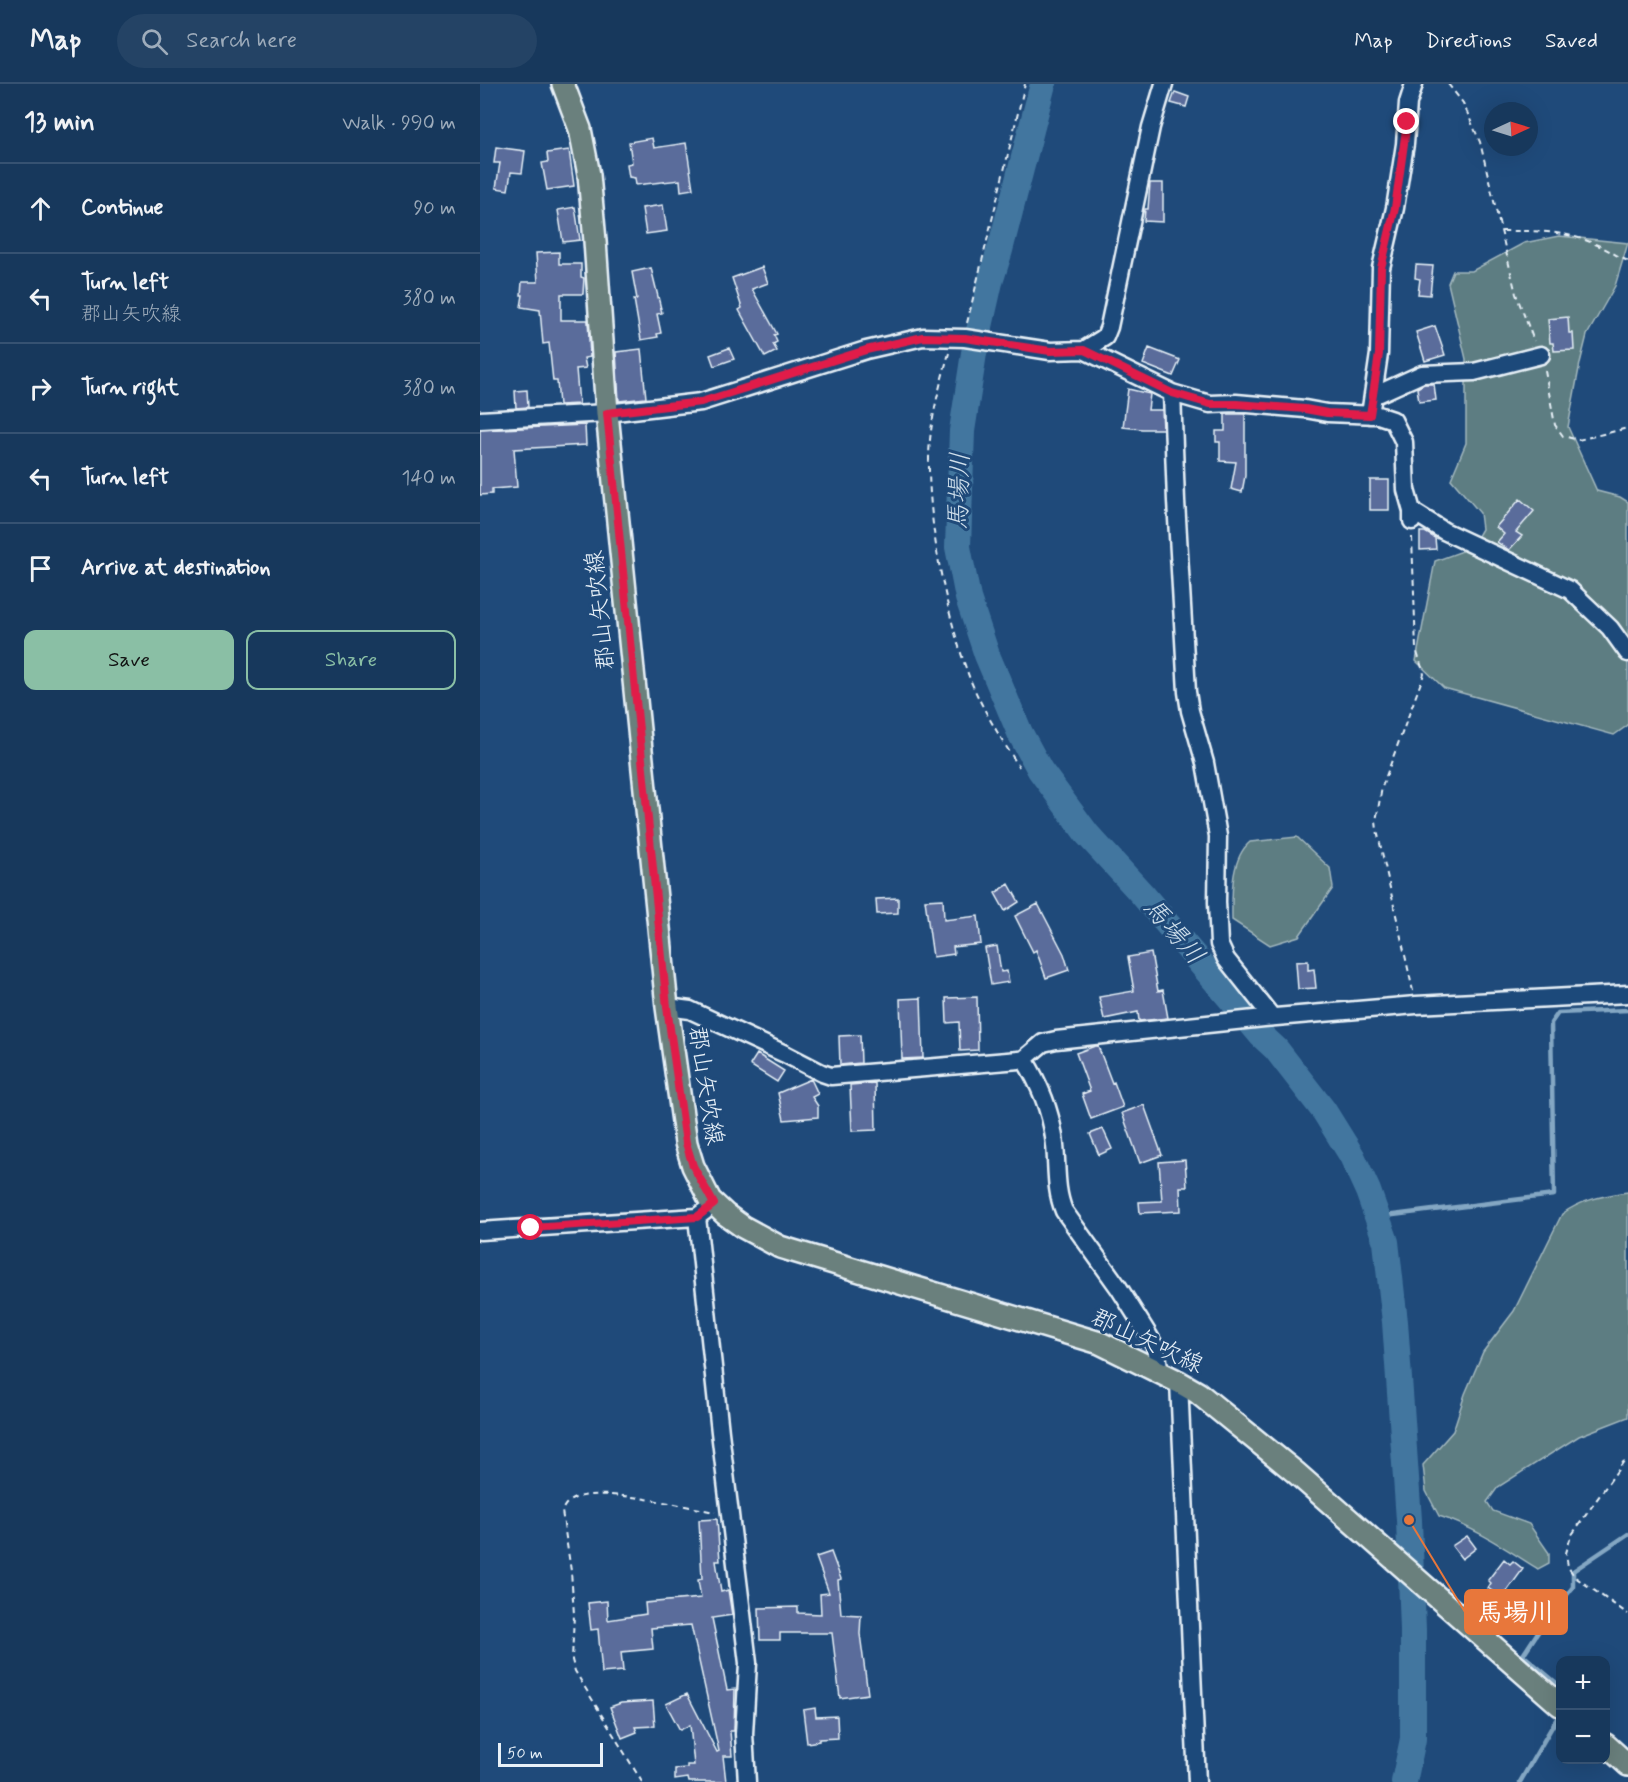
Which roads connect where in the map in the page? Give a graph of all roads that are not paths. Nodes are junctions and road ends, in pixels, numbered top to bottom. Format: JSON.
{"nodes":[{"id":1,"x":1164,"y":84,"type":"edge"},
{"id":2,"x":1414,"y":84,"type":"edge"},
{"id":3,"x":570,"y":90,"type":"edge"},
{"id":4,"x":1084,"y":350,"type":"junction"},
{"id":5,"x":1541,"y":355,"type":"road end"},
{"id":6,"x":1172,"y":393,"type":"junction"},
{"id":7,"x":1373,"y":393,"type":"junction"},
{"id":8,"x":607,"y":413,"type":"junction"},
{"id":9,"x":1370,"y":415,"type":"junction"},
{"id":10,"x":480,"y":420,"type":"edge"},
{"id":11,"x":1628,"y":653,"type":"edge"},
{"id":12,"x":1628,"y":994,"type":"edge"},
{"id":13,"x":667,"y":1007,"type":"junction"},
{"id":14,"x":1268,"y":1018,"type":"junction"},
{"id":15,"x":1024,"y":1059,"type":"junction"},
{"id":16,"x":714,"y":1204,"type":"junction"},
{"id":17,"x":697,"y":1217,"type":"junction"},
{"id":18,"x":480,"y":1231,"type":"edge"},
{"id":19,"x":1170,"y":1377,"type":"junction"},
{"id":20,"x":1556,"y":1701,"type":"edge"},
{"id":21,"x":1610,"y":1749,"type":"edge"},
{"id":22,"x":1628,"y":1765,"type":"edge"},
{"id":23,"x":747,"y":1782,"type":"edge"},
{"id":24,"x":1197,"y":1782,"type":"edge"}],
"edges":[{"from":1,"to":4,"type":"street"},
{"from":2,"to":7,"type":"street"},
{"from":3,"to":8,"type":"main road","name":"郡山矢吹線"},
{"from":4,"to":6,"type":"street"},
{"from":4,"to":8,"type":"street"},
{"from":5,"to":7,"type":"street"},
{"from":6,"to":9,"type":"street"},
{"from":6,"to":14,"type":"street"},
{"from":7,"to":9,"type":"street"},
{"from":8,"to":10,"type":"street"},
{"from":8,"to":13,"type":"main road","name":"郡山矢吹線"},
{"from":9,"to":11,"type":"street"},
{"from":12,"to":14,"type":"street"},
{"from":13,"to":15,"type":"street"},
{"from":13,"to":16,"type":"main road","name":"郡山矢吹線"},
{"from":14,"to":15,"type":"street"},
{"from":15,"to":19,"type":"street"},
{"from":16,"to":17,"type":"street"},
{"from":16,"to":19,"type":"main road","name":"郡山矢吹線"},
{"from":17,"to":18,"type":"street"},
{"from":17,"to":23,"type":"street"},
{"from":19,"to":20,"type":"main road","name":"郡山矢吹線"},
{"from":19,"to":24,"type":"street"},
{"from":21,"to":22,"type":"main road"}]}
